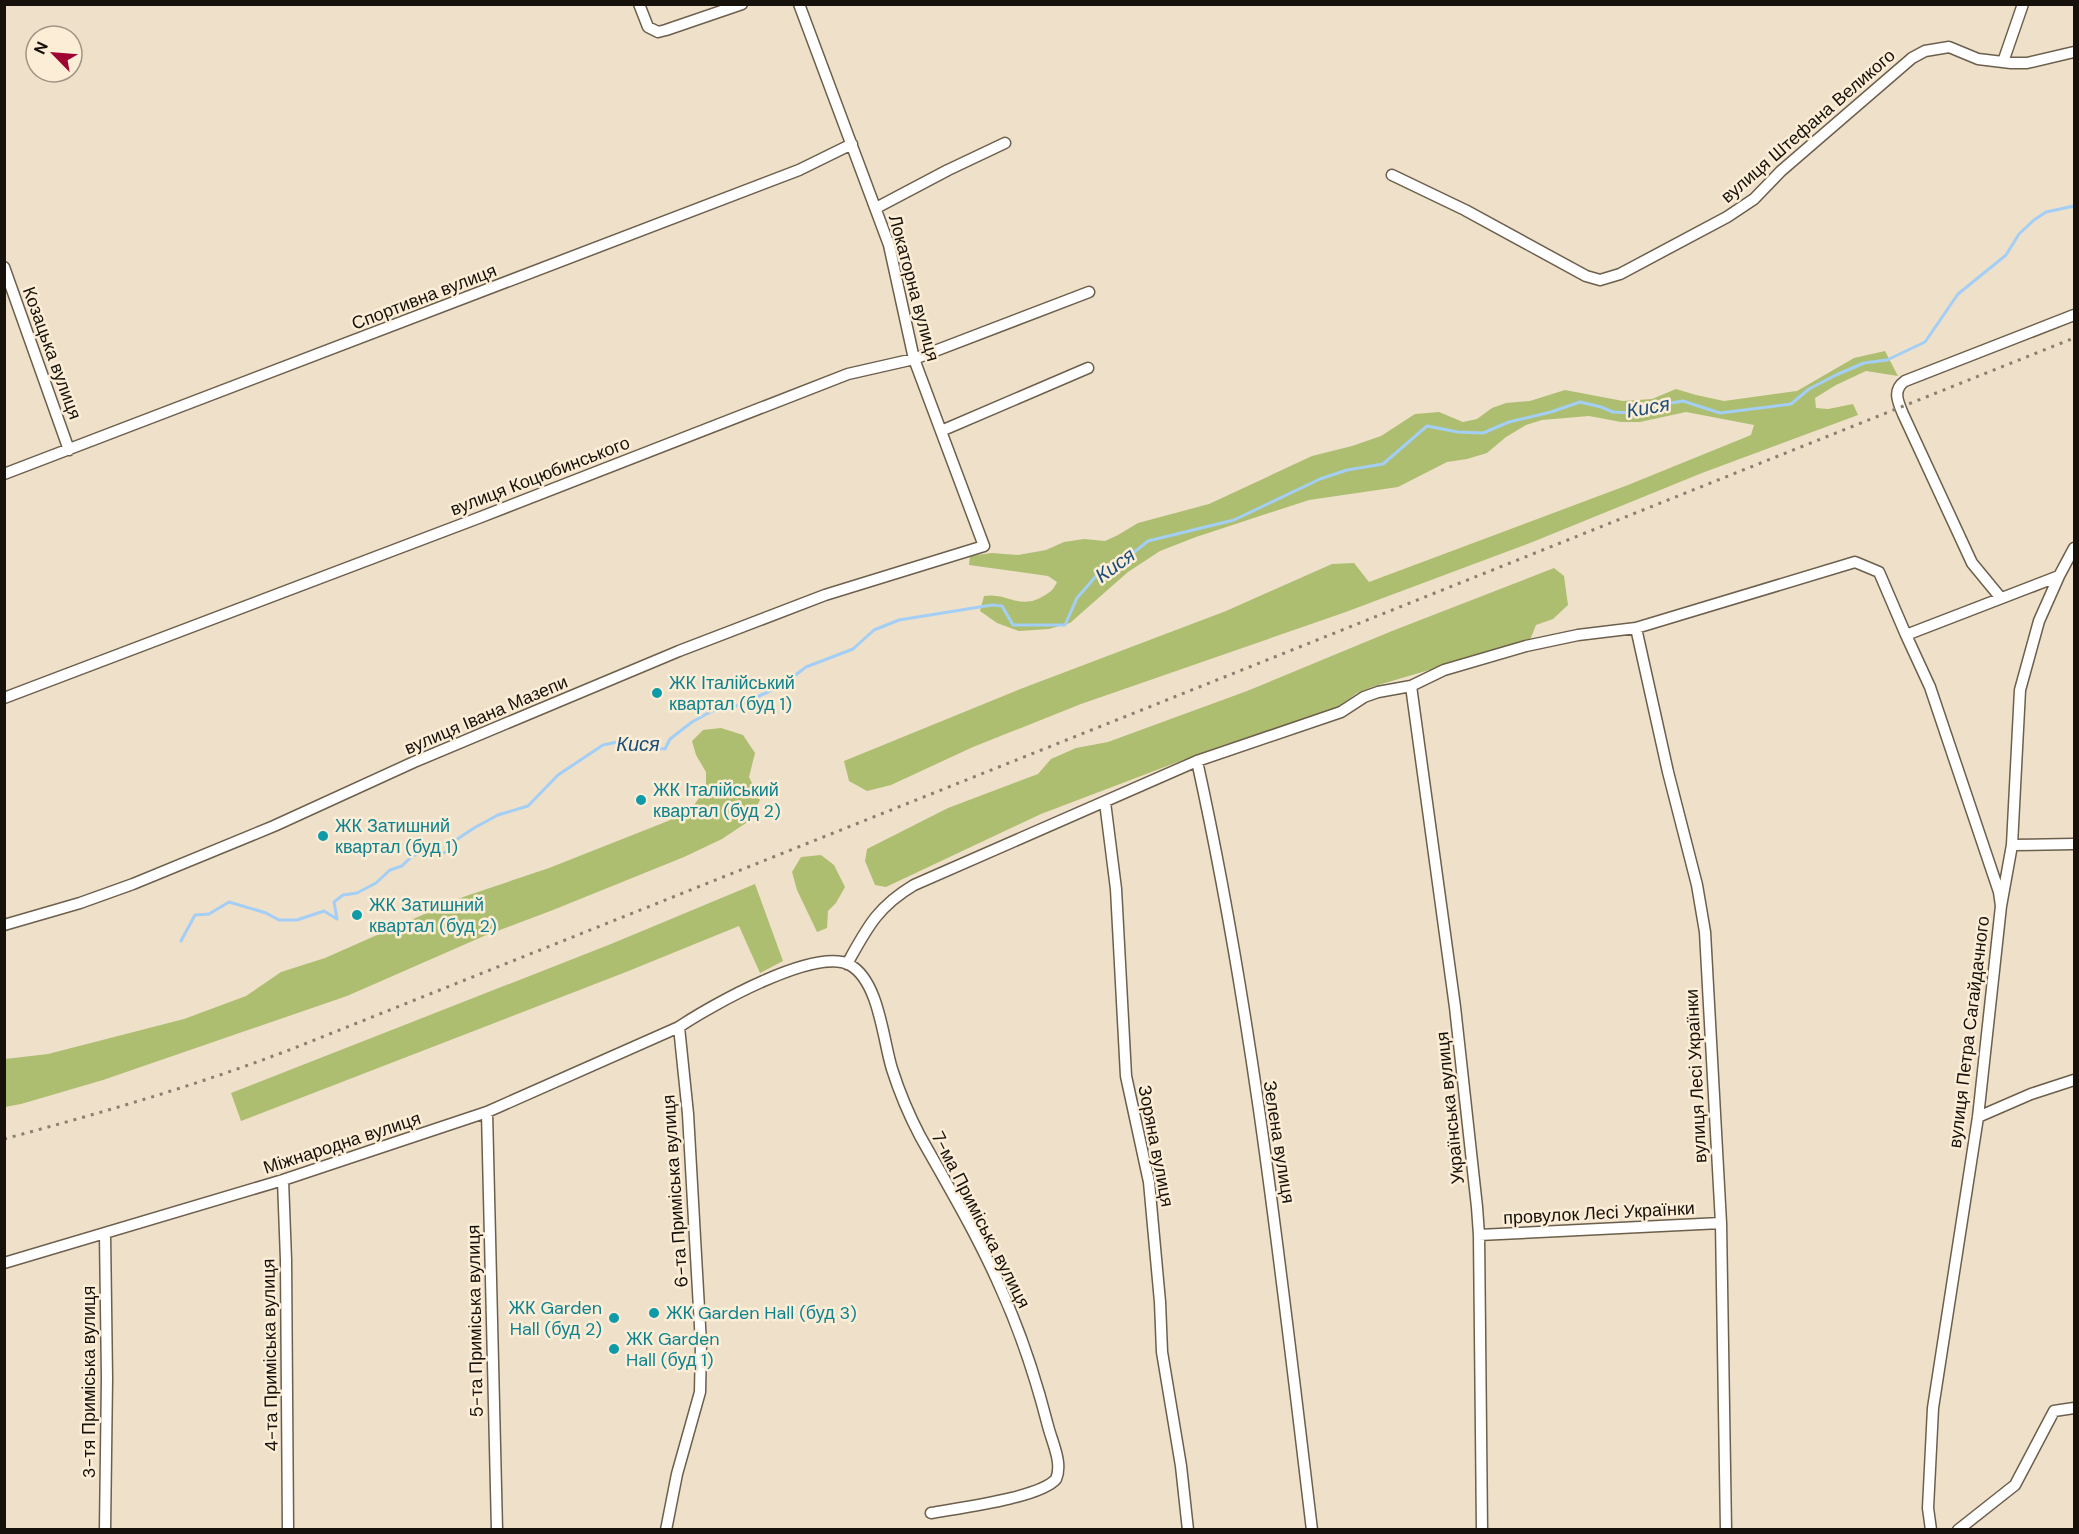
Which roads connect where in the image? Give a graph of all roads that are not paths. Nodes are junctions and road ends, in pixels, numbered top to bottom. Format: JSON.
{"nodes":[{"id":1,"x":639,"y":4,"type":"edge"},
{"id":2,"x":742,"y":4,"type":"edge"},
{"id":3,"x":800,"y":4,"type":"edge"},
{"id":4,"x":2024,"y":4,"type":"edge"},
{"id":5,"x":2074,"y":52,"type":"edge"},
{"id":6,"x":2003,"y":62,"type":"junction"},
{"id":7,"x":1005,"y":143,"type":"dead end"},
{"id":8,"x":852,"y":144,"type":"junction"},
{"id":9,"x":1392,"y":175,"type":"dead end"},
{"id":10,"x":876,"y":208,"type":"junction"},
{"id":11,"x":4,"y":267,"type":"edge"},
{"id":12,"x":1089,"y":292,"type":"dead end"},
{"id":13,"x":2074,"y":315,"type":"edge"},
{"id":14,"x":914,"y":358,"type":"junction"},
{"id":15,"x":1088,"y":368,"type":"dead end"},
{"id":16,"x":941,"y":431,"type":"junction"},
{"id":17,"x":69,"y":450,"type":"junction"},
{"id":18,"x":4,"y":474,"type":"edge"},
{"id":19,"x":984,"y":546,"type":"joint"},
{"id":20,"x":2074,"y":548,"type":"edge"},
{"id":21,"x":2059,"y":576,"type":"junction"},
{"id":22,"x":2000,"y":597,"type":"junction"},
{"id":23,"x":1636,"y":628,"type":"junction"},
{"id":24,"x":1906,"y":635,"type":"junction"},
{"id":25,"x":1411,"y":686,"type":"junction"},
{"id":26,"x":4,"y":698,"type":"edge"},
{"id":27,"x":1197,"y":761,"type":"junction"},
{"id":28,"x":1106,"y":802,"type":"junction"},
{"id":29,"x":2074,"y":844,"type":"edge"},
{"id":30,"x":2012,"y":845,"type":"junction"},
{"id":31,"x":2001,"y":906,"type":"junction"},
{"id":32,"x":4,"y":925,"type":"edge"},
{"id":33,"x":847,"y":964,"type":"junction"},
{"id":34,"x":679,"y":1027,"type":"junction"},
{"id":35,"x":2074,"y":1080,"type":"edge"},
{"id":36,"x":487,"y":1112,"type":"junction"},
{"id":37,"x":1978,"y":1117,"type":"junction"},
{"id":38,"x":283,"y":1180,"type":"junction"},
{"id":39,"x":1721,"y":1223,"type":"junction"},
{"id":40,"x":105,"y":1234,"type":"junction"},
{"id":41,"x":1479,"y":1236,"type":"junction"},
{"id":42,"x":4,"y":1263,"type":"edge"},
{"id":43,"x":2074,"y":1408,"type":"edge"},
{"id":44,"x":931,"y":1513,"type":"dead end"},
{"id":45,"x":105,"y":1530,"type":"edge"},
{"id":46,"x":288,"y":1530,"type":"edge"},
{"id":47,"x":497,"y":1530,"type":"edge"},
{"id":48,"x":666,"y":1530,"type":"edge"},
{"id":49,"x":1188,"y":1530,"type":"edge"},
{"id":50,"x":1312,"y":1530,"type":"edge"},
{"id":51,"x":1482,"y":1530,"type":"edge"},
{"id":52,"x":1726,"y":1530,"type":"edge"},
{"id":53,"x":1931,"y":1530,"type":"edge"},
{"id":54,"x":1958,"y":1530,"type":"edge"}],
"edges":[{"from":1,"to":2,"type":"street"},
{"from":3,"to":8,"type":"street","name":"Локаторна вулиця"},
{"from":4,"to":6,"type":"street"},
{"from":5,"to":6,"type":"street"},
{"from":6,"to":9,"type":"street","name":"вулиця Штефана Великого"},
{"from":7,"to":10,"type":"street"},
{"from":8,"to":10,"type":"street","name":"Локаторна вулиця"},
{"from":8,"to":17,"type":"street","name":"Спортивна вулиця"},
{"from":10,"to":14,"type":"street","name":"Локаторна вулиця"},
{"from":11,"to":17,"type":"street","name":"Козацька вулиця"},
{"from":12,"to":14,"type":"street","name":"вулиця Коцюбинського"},
{"from":13,"to":22,"type":"street"},
{"from":14,"to":16,"type":"street","name":"Локаторна вулиця"},
{"from":14,"to":26,"type":"street","name":"вулиця Коцюбинського"},
{"from":15,"to":16,"type":"street"},
{"from":16,"to":19,"type":"street","name":"Локаторна вулиця"},
{"from":17,"to":18,"type":"street","name":"Спортивна вулиця"},
{"from":19,"to":32,"type":"street","name":"вулиця Івана Мазепи"},
{"from":20,"to":21,"type":"street","name":"вулиця Петра Сагайдачного"},
{"from":21,"to":22,"type":"street"},
{"from":21,"to":30,"type":"street","name":"вулиця Петра Сагайдачного"},
{"from":22,"to":24,"type":"street"},
{"from":23,"to":24,"type":"street"},
{"from":23,"to":25,"type":"street"},
{"from":23,"to":39,"type":"street","name":"вулиця Лесі Українки"},
{"from":24,"to":31,"type":"street"},
{"from":25,"to":27,"type":"street"},
{"from":25,"to":41,"type":"street","name":"Українська вулиця"},
{"from":27,"to":28,"type":"street"},
{"from":27,"to":50,"type":"street","name":"Зелена вулиця"},
{"from":28,"to":33,"type":"street"},
{"from":28,"to":49,"type":"street","name":"Зоряна вулиця"},
{"from":29,"to":30,"type":"street"},
{"from":30,"to":31,"type":"street","name":"вулиця Петра Сагайдачного"},
{"from":31,"to":37,"type":"street","name":"вулиця Петра Сагайдачного"},
{"from":33,"to":34,"type":"street","name":"Міжнародна вулиця"},
{"from":33,"to":44,"type":"street","name":"7-ма Приміська вулиця"},
{"from":34,"to":36,"type":"street","name":"Міжнародна вулиця"},
{"from":34,"to":48,"type":"street","name":"6-та Приміська вулиця"},
{"from":35,"to":37,"type":"street"},
{"from":36,"to":38,"type":"street","name":"Міжнародна вулиця"},
{"from":36,"to":47,"type":"street","name":"5-та Приміська вулиця"},
{"from":37,"to":53,"type":"street","name":"вулиця Петра Сагайдачного"},
{"from":38,"to":40,"type":"street","name":"Міжнародна вулиця"},
{"from":38,"to":46,"type":"street","name":"4-та Приміська вулиця"},
{"from":39,"to":41,"type":"street","name":"провулок Лесі Українки"},
{"from":39,"to":52,"type":"street","name":"вулиця Лесі Українки"},
{"from":40,"to":42,"type":"street","name":"Міжнародна вулиця"},
{"from":40,"to":45,"type":"street","name":"3-тя Приміська вулиця"},
{"from":41,"to":51,"type":"street","name":"Українська вулиця"},
{"from":43,"to":54,"type":"street"}]}
